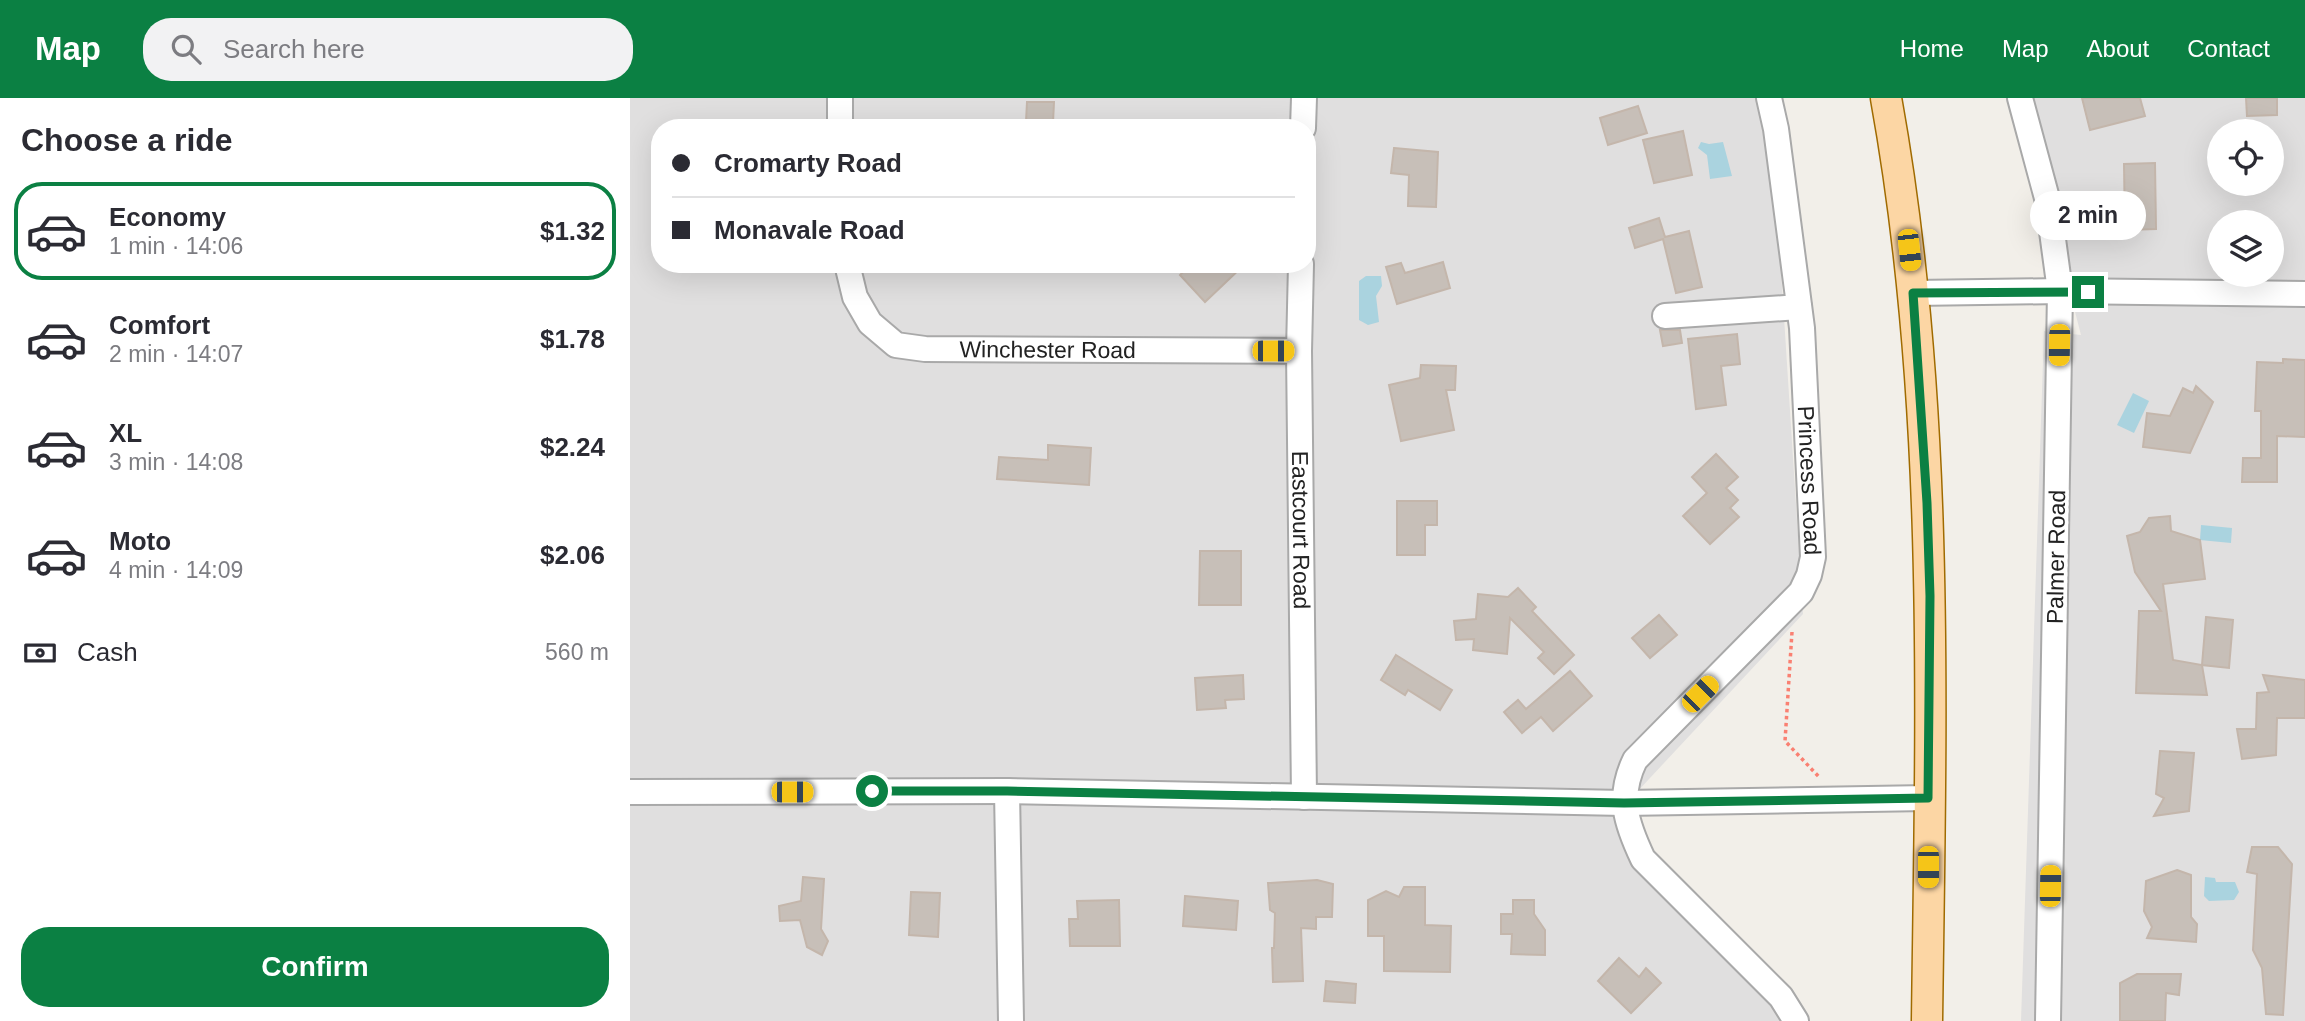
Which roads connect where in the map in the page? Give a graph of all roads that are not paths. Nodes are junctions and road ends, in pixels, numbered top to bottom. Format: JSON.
{"nodes":[{"id":1,"x":839,"y":98,"type":"edge"},
{"id":2,"x":1304,"y":98,"type":"edge"},
{"id":3,"x":1769,"y":98,"type":"edge"},
{"id":4,"x":1886,"y":98,"type":"edge"},
{"id":5,"x":2020,"y":98,"type":"edge"},
{"id":6,"x":840,"y":119,"type":"edge"},
{"id":7,"x":1303,"y":119,"type":"edge"},
{"id":8,"x":849,"y":273,"type":"edge"},
{"id":9,"x":1301,"y":273,"type":"edge"},
{"id":10,"x":2060,"y":292,"type":"junction"},
{"id":11,"x":1913,"y":293,"type":"junction"},
{"id":12,"x":2305,"y":294,"type":"edge"},
{"id":13,"x":1799,"y":307,"type":"junction"},
{"id":14,"x":1665,"y":316,"type":"dead end"},
{"id":15,"x":1300,"y":351,"type":"junction"},
{"id":16,"x":1007,"y":791,"type":"junction"},
{"id":17,"x":630,"y":792,"type":"edge"},
{"id":18,"x":1304,"y":797,"type":"junction"},
{"id":19,"x":1928,"y":798,"type":"junction"},
{"id":20,"x":1624,"y":803,"type":"junction"},
{"id":21,"x":1011,"y":1021,"type":"edge"},
{"id":22,"x":1796,"y":1021,"type":"edge"},
{"id":23,"x":1927,"y":1021,"type":"edge"},
{"id":24,"x":2048,"y":1021,"type":"edge"}],
"edges":[{"from":1,"to":6,"type":"street"},
{"from":2,"to":7,"type":"street"},
{"from":3,"to":13,"type":"street","name":"Princess Road"},
{"from":4,"to":11,"type":"main road"},
{"from":5,"to":10,"type":"street","name":"Palmer Road"},
{"from":8,"to":15,"type":"street","name":"Winchester Road"},
{"from":9,"to":15,"type":"street","name":"Eastcourt Road"},
{"from":10,"to":11,"type":"street"},
{"from":10,"to":12,"type":"street"},
{"from":10,"to":24,"type":"street","name":"Palmer Road"},
{"from":11,"to":19,"type":"main road"},
{"from":13,"to":14,"type":"street"},
{"from":13,"to":20,"type":"street","name":"Princess Road"},
{"from":15,"to":18,"type":"street","name":"Eastcourt Road"},
{"from":16,"to":17,"type":"street"},
{"from":16,"to":18,"type":"street"},
{"from":16,"to":21,"type":"street"},
{"from":18,"to":20,"type":"street"},
{"from":19,"to":20,"type":"street"},
{"from":19,"to":23,"type":"main road"},
{"from":20,"to":22,"type":"street","name":"Princess Road"}]}
